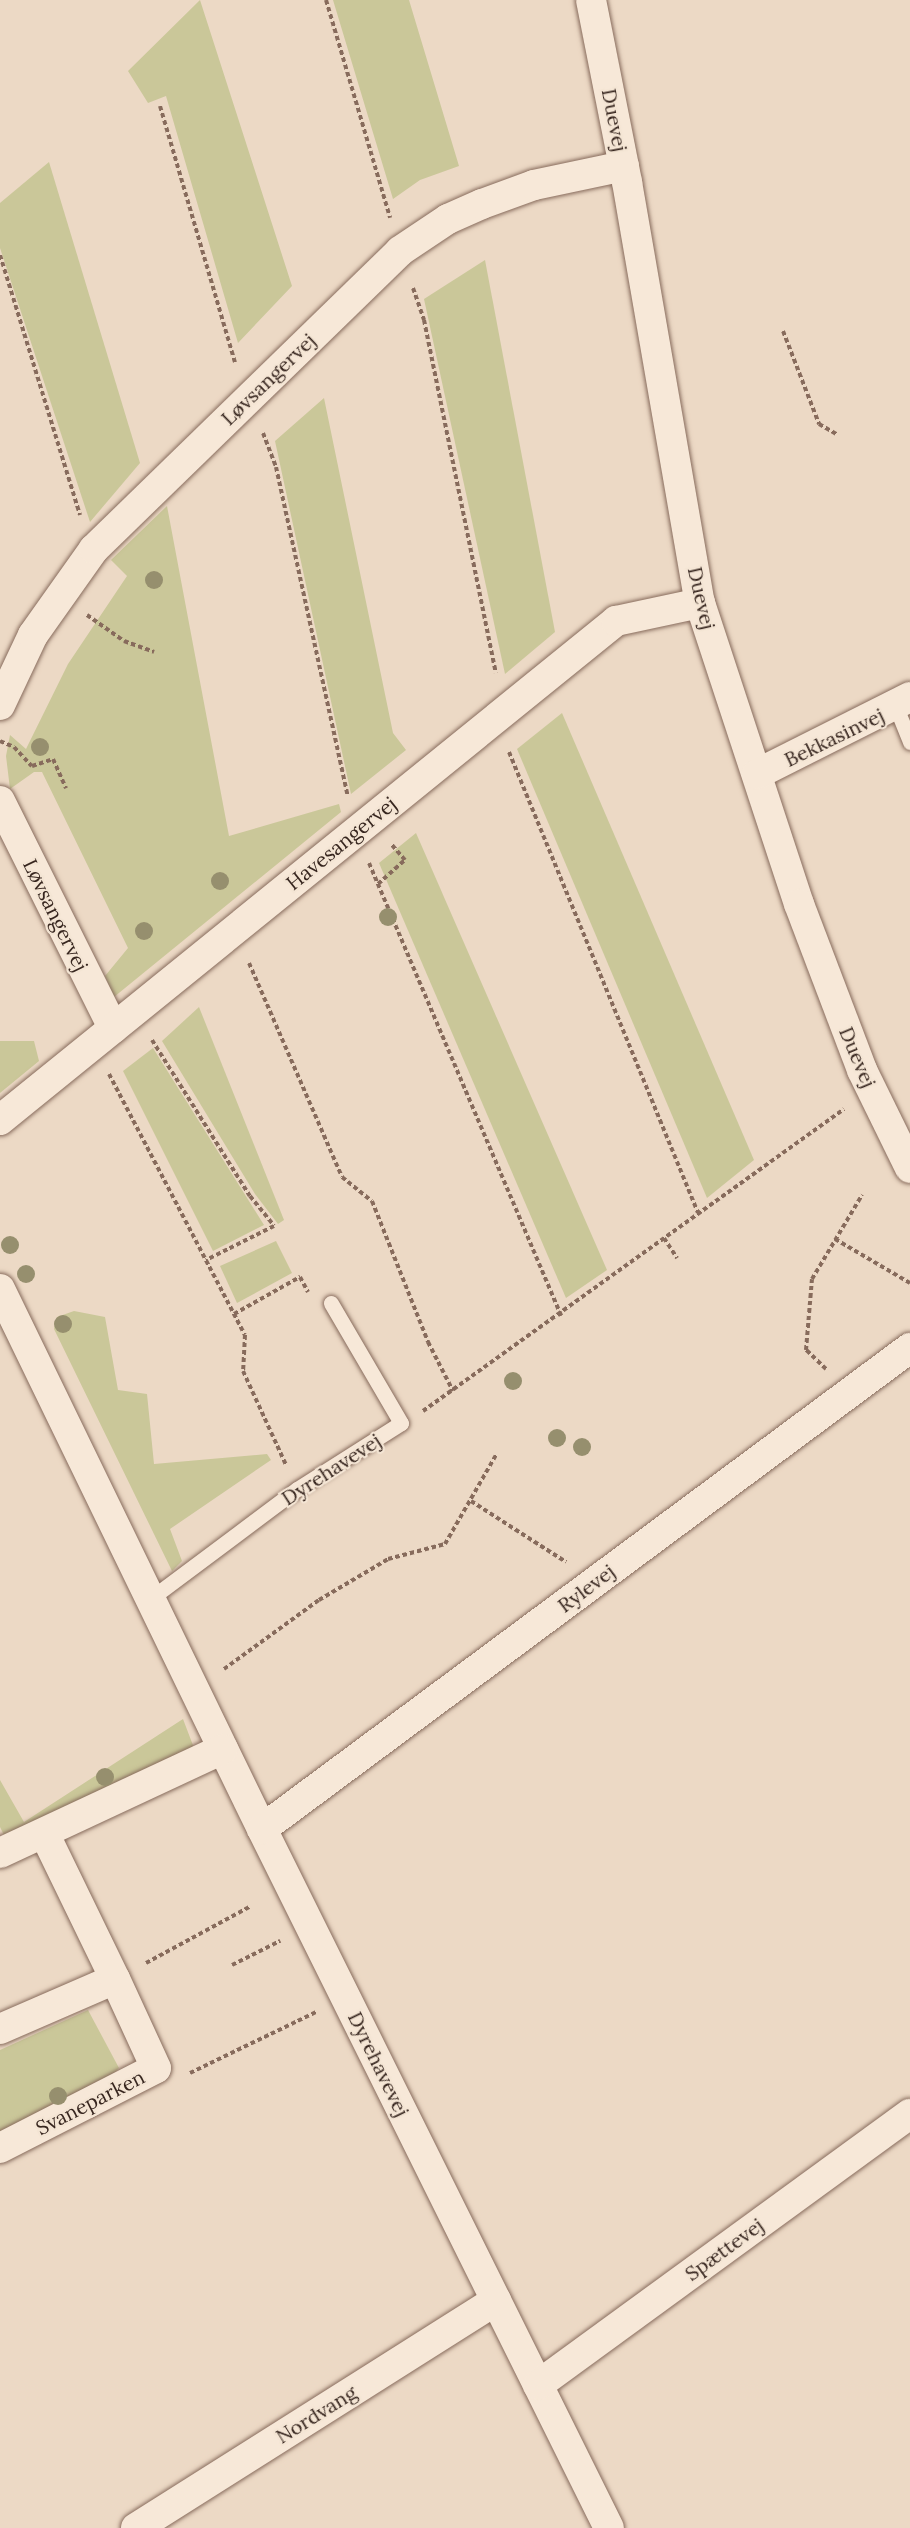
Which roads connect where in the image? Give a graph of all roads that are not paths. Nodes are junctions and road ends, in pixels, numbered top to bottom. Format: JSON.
{"nodes":[{"id":1,"x":591,"y":0,"type":"edge"},
{"id":2,"x":624,"y":166,"type":"junction"},
{"id":3,"x":700,"y":603,"type":"junction"},
{"id":4,"x":903,"y":702,"type":"edge"},
{"id":5,"x":0,"y":705,"type":"edge"},
{"id":6,"x":910,"y":742,"type":"edge"},
{"id":7,"x":757,"y":774,"type":"junction"},
{"id":8,"x":0,"y":801,"type":"edge"},
{"id":9,"x":113,"y":1028,"type":"junction"},
{"id":10,"x":0,"y":1120,"type":"edge"},
{"id":11,"x":910,"y":1168,"type":"edge"},
{"id":12,"x":0,"y":1289,"type":"edge"},
{"id":13,"x":331,"y":1303,"type":"road end"},
{"id":14,"x":910,"y":1348,"type":"edge"},
{"id":15,"x":150,"y":1599,"type":"junction"},
{"id":16,"x":223,"y":1749,"type":"junction"},
{"id":17,"x":262,"y":1829,"type":"junction"},
{"id":18,"x":44,"y":1833,"type":"junction"},
{"id":19,"x":0,"y":1853,"type":"edge"},
{"id":20,"x":115,"y":1979,"type":"junction"},
{"id":21,"x":0,"y":2029,"type":"edge"},
{"id":22,"x":910,"y":2114,"type":"edge"},
{"id":23,"x":0,"y":2148,"type":"edge"},
{"id":24,"x":496,"y":2300,"type":"junction"},
{"id":25,"x":538,"y":2385,"type":"junction"},
{"id":26,"x":604,"y":2526,"type":"edge"},
{"id":27,"x":136,"y":2528,"type":"edge"}],
"edges":[{"from":1,"to":2,"type":"street","name":"Duevej"},
{"from":2,"to":3,"type":"street","name":"Duevej"},
{"from":2,"to":5,"type":"street","name":"Løvsangervej"},
{"from":3,"to":7,"type":"street","name":"Duevej"},
{"from":3,"to":9,"type":"street","name":"Havesangervej"},
{"from":4,"to":6,"type":"lane"},
{"from":4,"to":7,"type":"street","name":"Bekkasinvej"},
{"from":7,"to":11,"type":"street","name":"Duevej"},
{"from":8,"to":9,"type":"street","name":"Løvsangervej"},
{"from":9,"to":10,"type":"street","name":"Havesangervej"},
{"from":12,"to":15,"type":"street","name":"Dyrehavevej"},
{"from":13,"to":15,"type":"lane","name":"Dyrehavevej"},
{"from":14,"to":17,"type":"street","name":"Rylevej"},
{"from":15,"to":16,"type":"street","name":"Dyrehavevej"},
{"from":16,"to":17,"type":"street","name":"Dyrehavevej"},
{"from":16,"to":18,"type":"street"},
{"from":17,"to":24,"type":"street","name":"Dyrehavevej"},
{"from":18,"to":19,"type":"street"},
{"from":18,"to":20,"type":"street","name":"Svaneparken"},
{"from":20,"to":21,"type":"street"},
{"from":20,"to":23,"type":"street","name":"Svaneparken"},
{"from":22,"to":25,"type":"street","name":"Spættevej"},
{"from":24,"to":25,"type":"street","name":"Dyrehavevej"},
{"from":24,"to":27,"type":"street","name":"Nordvang"},
{"from":25,"to":26,"type":"street","name":"Dyrehavevej"}]}
